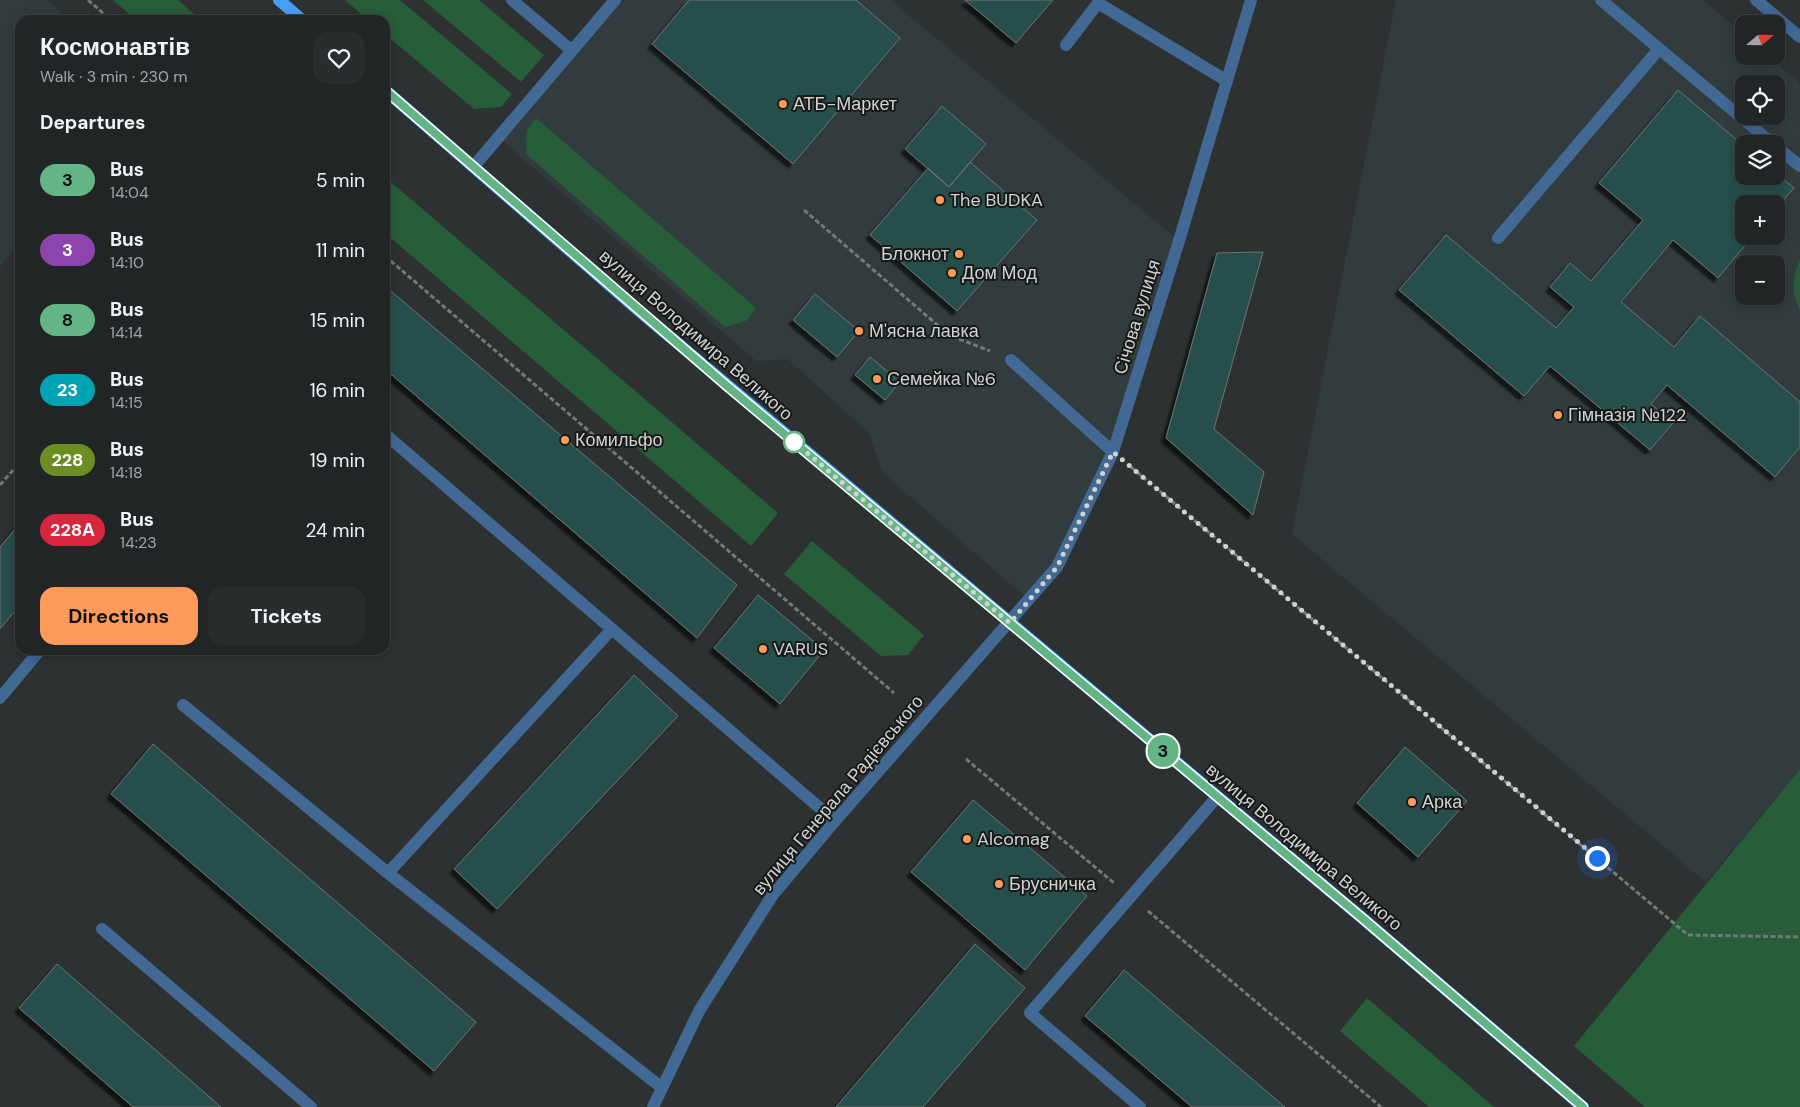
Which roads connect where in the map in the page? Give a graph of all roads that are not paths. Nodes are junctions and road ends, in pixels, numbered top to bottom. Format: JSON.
{"nodes":[{"id":1,"x":279,"y":0,"type":"edge"},
{"id":2,"x":512,"y":0,"type":"edge"},
{"id":3,"x":615,"y":0,"type":"edge"},
{"id":4,"x":1251,"y":0,"type":"edge"},
{"id":5,"x":1601,"y":0,"type":"edge"},
{"id":6,"x":1756,"y":0,"type":"edge"},
{"id":7,"x":296,"y":15,"type":"edge"},
{"id":8,"x":1800,"y":37,"type":"edge"},
{"id":9,"x":1066,"y":45,"type":"dead end"},
{"id":10,"x":1659,"y":49,"type":"junction"},
{"id":11,"x":571,"y":50,"type":"junction"},
{"id":12,"x":1227,"y":81,"type":"junction"},
{"id":13,"x":390,"y":94,"type":"edge"},
{"id":14,"x":1762,"y":135,"type":"edge"},
{"id":15,"x":1785,"y":154,"type":"edge"},
{"id":16,"x":474,"y":166,"type":"junction"},
{"id":17,"x":1800,"y":166,"type":"edge"},
{"id":18,"x":1498,"y":238,"type":"dead end"},
{"id":19,"x":1011,"y":360,"type":"road end"},
{"id":20,"x":390,"y":438,"type":"edge"},
{"id":21,"x":1113,"y":452,"type":"junction"},
{"id":22,"x":1010,"y":623,"type":"junction"},
{"id":23,"x":612,"y":629,"type":"junction"},
{"id":24,"x":36,"y":655,"type":"edge"},
{"id":25,"x":0,"y":698,"type":"edge"},
{"id":26,"x":183,"y":705,"type":"dead end"},
{"id":27,"x":1217,"y":797,"type":"junction"},
{"id":28,"x":835,"y":821,"type":"junction"},
{"id":29,"x":388,"y":873,"type":"junction"},
{"id":30,"x":102,"y":929,"type":"dead end"},
{"id":31,"x":661,"y":1088,"type":"junction"},
{"id":32,"x":311,"y":1107,"type":"edge"},
{"id":33,"x":653,"y":1107,"type":"edge"},
{"id":34,"x":1140,"y":1107,"type":"edge"},
{"id":35,"x":1583,"y":1107,"type":"edge"}],
"edges":[{"from":1,"to":7,"type":"main road"},
{"from":2,"to":11,"type":"street"},
{"from":3,"to":11,"type":"street"},
{"from":4,"to":12,"type":"street","name":"Січова вулиця"},
{"from":5,"to":10,"type":"street"},
{"from":6,"to":8,"type":"street"},
{"from":9,"to":12,"type":"street"},
{"from":10,"to":14,"type":"street"},
{"from":10,"to":18,"type":"street"},
{"from":11,"to":16,"type":"street"},
{"from":12,"to":21,"type":"street","name":"Січова вулиця"},
{"from":13,"to":16,"type":"main road","name":"вулиця Володимира Великого"},
{"from":15,"to":17,"type":"street"},
{"from":16,"to":22,"type":"main road","name":"вулиця Володимира Великого"},
{"from":19,"to":21,"type":"street"},
{"from":20,"to":23,"type":"street"},
{"from":21,"to":22,"type":"street","name":"Січова вулиця"},
{"from":22,"to":27,"type":"main road","name":"вулиця Володимира Великого"},
{"from":22,"to":28,"type":"street","name":"вулиця Генерала Радієвського"},
{"from":23,"to":28,"type":"street"},
{"from":23,"to":29,"type":"street"},
{"from":24,"to":25,"type":"street"},
{"from":26,"to":29,"type":"street"},
{"from":27,"to":34,"type":"street"},
{"from":27,"to":35,"type":"main road","name":"вулиця Володимира Великого"},
{"from":28,"to":31,"type":"street","name":"вулиця Генерала Радієвського"},
{"from":29,"to":31,"type":"street"},
{"from":30,"to":32,"type":"street"},
{"from":31,"to":33,"type":"street","name":"вулиця Генерала Радієвського"}]}
